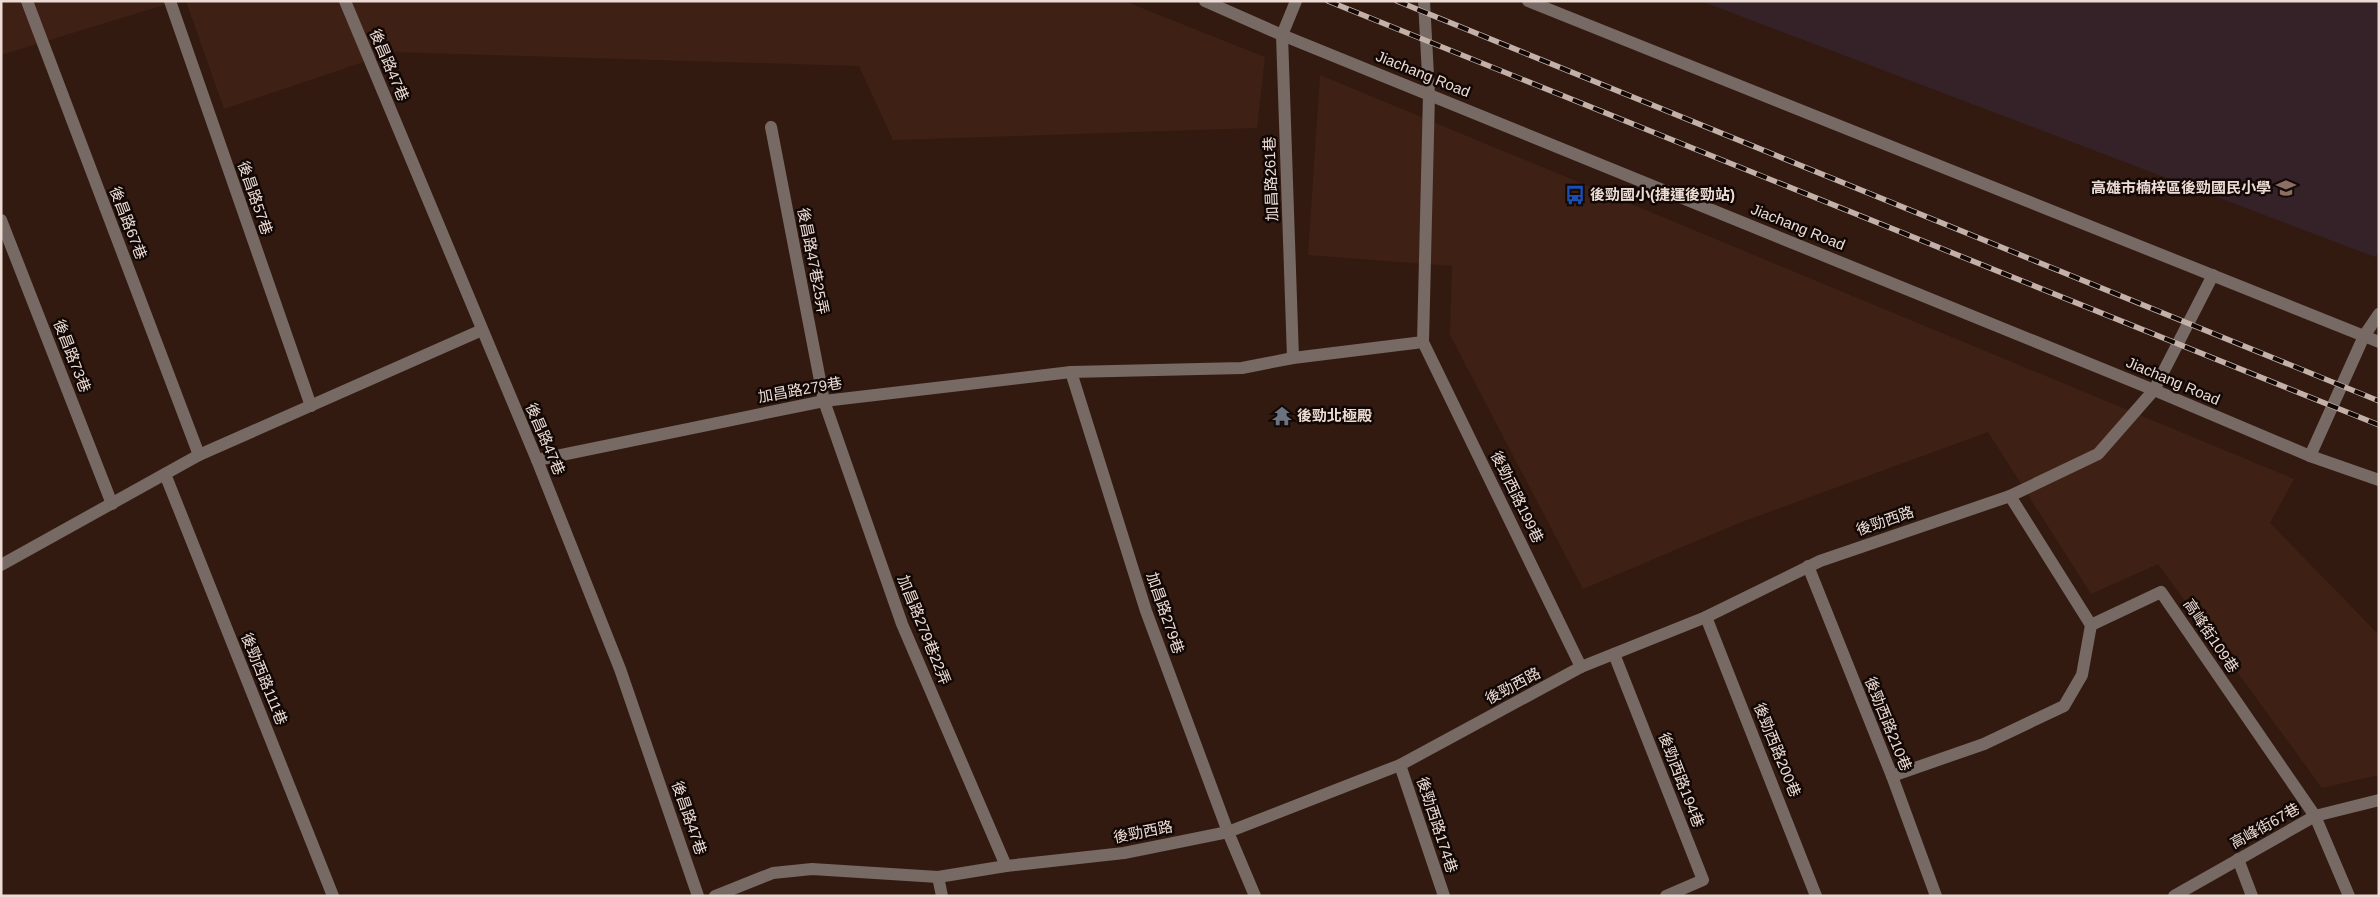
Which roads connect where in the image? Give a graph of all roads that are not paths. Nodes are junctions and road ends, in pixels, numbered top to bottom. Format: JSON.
{"nodes":[{"id":1,"x":27,"y":1,"type":"edge"},
{"id":2,"x":170,"y":1,"type":"edge"},
{"id":3,"x":344,"y":1,"type":"edge"},
{"id":4,"x":1206,"y":1,"type":"edge"},
{"id":5,"x":1296,"y":1,"type":"edge"},
{"id":6,"x":1424,"y":1,"type":"edge"},
{"id":7,"x":1528,"y":1,"type":"edge"},
{"id":8,"x":1282,"y":35,"type":"junction"},
{"id":9,"x":1429,"y":94,"type":"junction"},
{"id":10,"x":771,"y":127,"type":"dead end"},
{"id":11,"x":1,"y":220,"type":"edge"},
{"id":12,"x":2213,"y":275,"type":"junction"},
{"id":13,"x":2379,"y":314,"type":"edge"},
{"id":14,"x":482,"y":330,"type":"junction"},
{"id":15,"x":2364,"y":336,"type":"junction"},
{"id":16,"x":1423,"y":342,"type":"junction"},
{"id":17,"x":2379,"y":342,"type":"edge"},
{"id":18,"x":1293,"y":358,"type":"junction"},
{"id":19,"x":1071,"y":372,"type":"junction"},
{"id":20,"x":2154,"y":390,"type":"junction"},
{"id":21,"x":824,"y":401,"type":"junction"},
{"id":22,"x":311,"y":406,"type":"junction"},
{"id":23,"x":199,"y":455,"type":"junction"},
{"id":24,"x":2310,"y":456,"type":"junction"},
{"id":25,"x":537,"y":460,"type":"junction"},
{"id":26,"x":165,"y":474,"type":"junction"},
{"id":27,"x":2379,"y":480,"type":"edge"},
{"id":28,"x":2010,"y":496,"type":"junction"},
{"id":29,"x":112,"y":504,"type":"junction"},
{"id":30,"x":1,"y":565,"type":"edge"},
{"id":31,"x":1808,"y":566,"type":"junction"},
{"id":32,"x":1706,"y":616,"type":"junction"},
{"id":33,"x":2090,"y":625,"type":"junction"},
{"id":34,"x":1614,"y":654,"type":"junction"},
{"id":35,"x":1581,"y":667,"type":"junction"},
{"id":36,"x":1400,"y":765,"type":"junction"},
{"id":37,"x":1892,"y":776,"type":"junction"},
{"id":38,"x":2379,"y":800,"type":"edge"},
{"id":39,"x":2315,"y":816,"type":"junction"},
{"id":40,"x":1228,"y":832,"type":"junction"},
{"id":41,"x":2238,"y":860,"type":"junction"},
{"id":42,"x":1006,"y":866,"type":"junction"},
{"id":43,"x":938,"y":878,"type":"junction"},
{"id":44,"x":333,"y":896,"type":"edge"},
{"id":45,"x":698,"y":896,"type":"edge"},
{"id":46,"x":715,"y":896,"type":"edge"},
{"id":47,"x":942,"y":896,"type":"edge"},
{"id":48,"x":1255,"y":896,"type":"edge"},
{"id":49,"x":1444,"y":896,"type":"edge"},
{"id":50,"x":1666,"y":896,"type":"edge"},
{"id":51,"x":1816,"y":896,"type":"edge"},
{"id":52,"x":1936,"y":896,"type":"edge"},
{"id":53,"x":2174,"y":896,"type":"edge"},
{"id":54,"x":2252,"y":896,"type":"edge"},
{"id":55,"x":2349,"y":896,"type":"edge"}],
"edges":[{"from":1,"to":23,"type":"street","name":"後昌路67巷"},
{"from":2,"to":22,"type":"street","name":"後昌路57巷"},
{"from":3,"to":14,"type":"street","name":"後昌路47巷"},
{"from":4,"to":8,"type":"street","name":"Jiachang Road"},
{"from":5,"to":8,"type":"street","name":"加昌路261巷"},
{"from":6,"to":9,"type":"street"},
{"from":7,"to":12,"type":"street"},
{"from":8,"to":9,"type":"street","name":"Jiachang Road"},
{"from":8,"to":18,"type":"street","name":"加昌路261巷"},
{"from":9,"to":16,"type":"street"},
{"from":9,"to":20,"type":"street","name":"Jiachang Road"},
{"from":10,"to":21,"type":"street","name":"後昌路47巷25弄"},
{"from":11,"to":29,"type":"street","name":"後昌路73巷"},
{"from":12,"to":15,"type":"street"},
{"from":12,"to":20,"type":"street","name":"後勁西路"},
{"from":13,"to":15,"type":"street"},
{"from":14,"to":22,"type":"street"},
{"from":14,"to":25,"type":"street","name":"後昌路47巷"},
{"from":15,"to":17,"type":"street"},
{"from":15,"to":24,"type":"street"},
{"from":16,"to":18,"type":"street","name":"加昌路279巷"},
{"from":16,"to":35,"type":"street","name":"後勁西路199巷"},
{"from":18,"to":19,"type":"street","name":"加昌路279巷"},
{"from":19,"to":21,"type":"street","name":"加昌路279巷"},
{"from":19,"to":40,"type":"street","name":"加昌路279巷"},
{"from":20,"to":24,"type":"street","name":"Jiachang Road"},
{"from":20,"to":28,"type":"street","name":"後勁西路"},
{"from":21,"to":25,"type":"street","name":"加昌路279巷"},
{"from":21,"to":42,"type":"street","name":"加昌路279巷22弄"},
{"from":22,"to":23,"type":"street"},
{"from":23,"to":26,"type":"street"},
{"from":24,"to":27,"type":"street","name":"Jiachang Road"},
{"from":25,"to":45,"type":"street","name":"後昌路47巷"},
{"from":26,"to":29,"type":"street"},
{"from":26,"to":44,"type":"street","name":"後勁西路111巷"},
{"from":28,"to":31,"type":"street","name":"後勁西路"},
{"from":28,"to":33,"type":"street"},
{"from":29,"to":30,"type":"street"},
{"from":31,"to":32,"type":"street","name":"後勁西路"},
{"from":31,"to":37,"type":"street","name":"後勁西路210巷"},
{"from":32,"to":34,"type":"street","name":"後勁西路"},
{"from":32,"to":51,"type":"street","name":"後勁西路200巷"},
{"from":33,"to":37,"type":"street"},
{"from":33,"to":39,"type":"street","name":"高峰街109巷"},
{"from":34,"to":35,"type":"street","name":"後勁西路"},
{"from":34,"to":50,"type":"street","name":"後勁西路194巷"},
{"from":35,"to":36,"type":"street","name":"後勁西路"},
{"from":36,"to":40,"type":"street","name":"後勁西路"},
{"from":36,"to":49,"type":"street","name":"後勁西路174巷"},
{"from":37,"to":52,"type":"street","name":"後勁西路210巷"},
{"from":38,"to":39,"type":"street","name":"高峰街67巷"},
{"from":39,"to":41,"type":"street","name":"高峰街67巷"},
{"from":39,"to":55,"type":"street","name":"高峰街109巷"},
{"from":40,"to":42,"type":"street","name":"後勁西路"},
{"from":40,"to":48,"type":"street","name":"加昌路279巷"},
{"from":41,"to":53,"type":"street","name":"高峰街67巷"},
{"from":41,"to":54,"type":"street"},
{"from":42,"to":43,"type":"street","name":"後勁西路"},
{"from":43,"to":46,"type":"street","name":"後勁西路"},
{"from":43,"to":47,"type":"street"}]}
